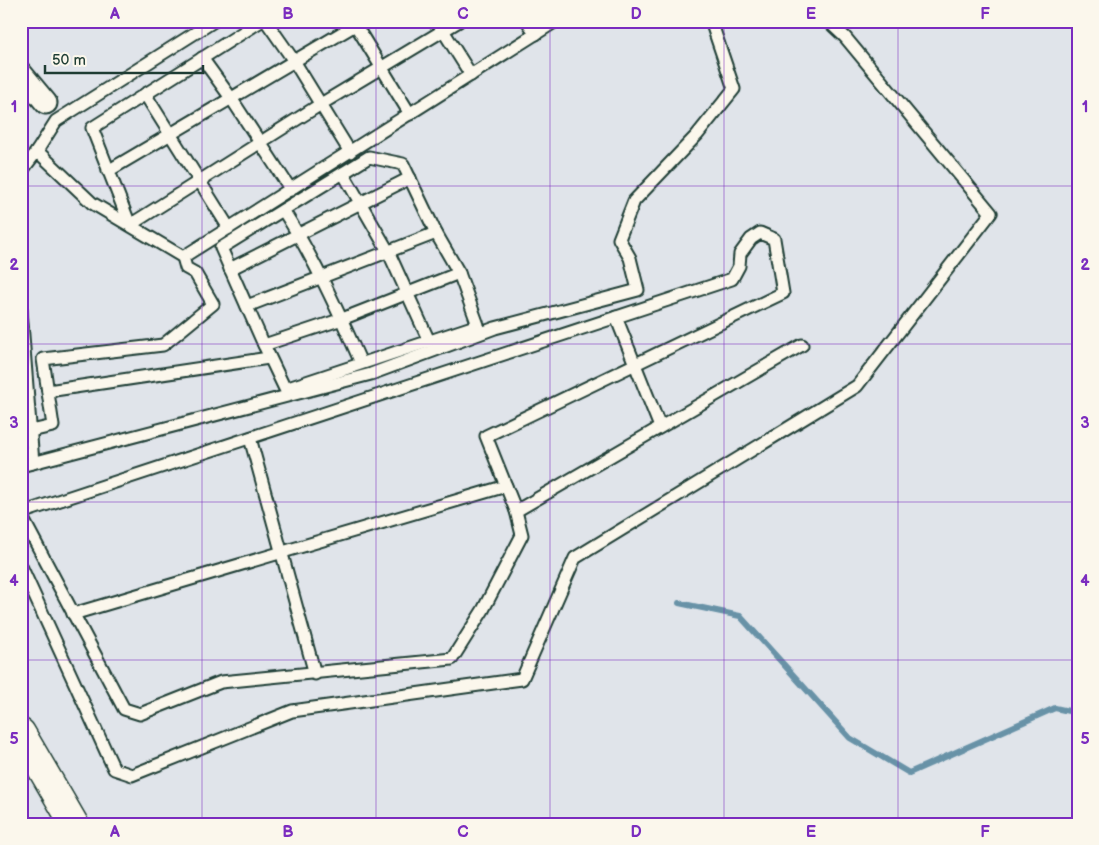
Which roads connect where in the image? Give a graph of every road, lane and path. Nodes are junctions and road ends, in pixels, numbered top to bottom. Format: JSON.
{"nodes":[{"id":1,"x":214,"y":21,"type":"edge"},
{"id":2,"x":261,"y":21,"type":"edge"},
{"id":3,"x":266,"y":21,"type":"edge"},
{"id":4,"x":458,"y":21,"type":"edge"},
{"id":5,"x":528,"y":21,"type":"edge"},
{"id":6,"x":556,"y":21,"type":"edge"},
{"id":7,"x":711,"y":21,"type":"edge"},
{"id":8,"x":828,"y":21,"type":"edge"},
{"id":9,"x":357,"y":22,"type":"edge"},
{"id":10,"x":440,"y":26,"type":"edge"},
{"id":11,"x":536,"y":34,"type":"junction"},
{"id":12,"x":202,"y":58,"type":"junction"},
{"id":13,"x":294,"y":61,"type":"junction"},
{"id":14,"x":381,"y":68,"type":"junction"},
{"id":15,"x":21,"y":73,"type":"edge"},
{"id":16,"x":471,"y":75,"type":"junction"},
{"id":17,"x":145,"y":94,"type":"junction"},
{"id":18,"x":231,"y":98,"type":"junction"},
{"id":19,"x":46,"y":103,"type":"dead end"},
{"id":20,"x":321,"y":104,"type":"junction"},
{"id":21,"x":410,"y":114,"type":"junction"},
{"id":22,"x":170,"y":134,"type":"junction"},
{"id":23,"x":260,"y":143,"type":"junction"},
{"id":24,"x":37,"y":152,"type":"junction"},
{"id":25,"x":350,"y":152,"type":"junction"},
{"id":26,"x":108,"y":171,"type":"junction"},
{"id":27,"x":21,"y":172,"type":"edge"},
{"id":28,"x":343,"y":173,"type":"junction"},
{"id":29,"x":410,"y":178,"type":"junction"},
{"id":30,"x":199,"y":182,"type":"junction"},
{"id":31,"x":290,"y":190,"type":"junction"},
{"id":32,"x":362,"y":203,"type":"junction"},
{"id":33,"x":283,"y":210,"type":"junction"},
{"id":34,"x":130,"y":225,"type":"junction"},
{"id":35,"x":229,"y":228,"type":"junction"},
{"id":36,"x":436,"y":233,"type":"junction"},
{"id":37,"x":299,"y":234,"type":"junction"},
{"id":38,"x":388,"y":251,"type":"junction"},
{"id":39,"x":183,"y":257,"type":"junction"},
{"id":40,"x":230,"y":269,"type":"junction"},
{"id":41,"x":459,"y":273,"type":"junction"},
{"id":42,"x":320,"y":278,"type":"junction"},
{"id":43,"x":408,"y":294,"type":"junction"},
{"id":44,"x":247,"y":306,"type":"junction"},
{"id":45,"x":616,"y":317,"type":"junction"},
{"id":46,"x":22,"y":318,"type":"edge"},
{"id":47,"x":342,"y":319,"type":"junction"},
{"id":48,"x":429,"y":341,"type":"junction"},
{"id":49,"x":264,"y":345,"type":"junction"},
{"id":50,"x":802,"y":345,"type":"dead end"},
{"id":51,"x":269,"y":358,"type":"junction"},
{"id":52,"x":361,"y":363,"type":"junction"},
{"id":53,"x":634,"y":365,"type":"junction"},
{"id":54,"x":48,"y":391,"type":"junction"},
{"id":55,"x":660,"y":427,"type":"junction"},
{"id":56,"x":31,"y":431,"type":"junction"},
{"id":57,"x":250,"y":438,"type":"junction"},
{"id":58,"x":33,"y":463,"type":"junction"},
{"id":59,"x":21,"y":466,"type":"edge"},
{"id":60,"x":506,"y":486,"type":"junction"},
{"id":61,"x":516,"y":510,"type":"junction"},
{"id":62,"x":21,"y":514,"type":"edge"},
{"id":63,"x":282,"y":551,"type":"junction"},
{"id":64,"x":21,"y":566,"type":"edge"},
{"id":65,"x":74,"y":614,"type":"junction"},
{"id":66,"x":315,"y":674,"type":"junction"},
{"id":67,"x":21,"y":733,"type":"edge"},
{"id":68,"x":74,"y":824,"type":"edge"}],
"edges":[{"from":1,"to":24,"type":"lane"},
{"from":2,"to":12,"type":"lane"},
{"from":3,"to":13,"type":"lane"},
{"from":4,"to":10,"type":"lane"},
{"from":5,"to":11,"type":"lane"},
{"from":6,"to":11,"type":"lane"},
{"from":7,"to":58,"type":"lane"},
{"from":8,"to":64,"type":"lane"},
{"from":9,"to":13,"type":"lane"},
{"from":9,"to":14,"type":"lane"},
{"from":10,"to":14,"type":"lane"},
{"from":10,"to":16,"type":"lane"},
{"from":11,"to":16,"type":"lane"},
{"from":12,"to":17,"type":"lane"},
{"from":12,"to":18,"type":"lane"},
{"from":13,"to":18,"type":"lane"},
{"from":13,"to":20,"type":"lane"},
{"from":14,"to":20,"type":"lane"},
{"from":14,"to":21,"type":"lane"},
{"from":15,"to":19,"type":"street"},
{"from":16,"to":21,"type":"lane"},
{"from":17,"to":22,"type":"lane"},
{"from":17,"to":26,"type":"lane"},
{"from":18,"to":22,"type":"lane"},
{"from":18,"to":23,"type":"lane"},
{"from":20,"to":23,"type":"lane"},
{"from":20,"to":25,"type":"lane"},
{"from":21,"to":25,"type":"lane"},
{"from":22,"to":26,"type":"lane"},
{"from":22,"to":30,"type":"lane"},
{"from":23,"to":30,"type":"lane"},
{"from":23,"to":31,"type":"lane"},
{"from":24,"to":27,"type":"lane"},
{"from":24,"to":34,"type":"lane"},
{"from":25,"to":31,"type":"lane"},
{"from":26,"to":34,"type":"lane"},
{"from":28,"to":29,"type":"lane"},
{"from":28,"to":32,"type":"lane"},
{"from":28,"to":33,"type":"lane"},
{"from":29,"to":32,"type":"lane"},
{"from":29,"to":36,"type":"lane"},
{"from":30,"to":34,"type":"lane"},
{"from":30,"to":35,"type":"lane"},
{"from":31,"to":35,"type":"lane"},
{"from":32,"to":37,"type":"lane"},
{"from":32,"to":38,"type":"lane"},
{"from":33,"to":37,"type":"lane"},
{"from":33,"to":40,"type":"lane"},
{"from":34,"to":39,"type":"lane"},
{"from":35,"to":39,"type":"lane"},
{"from":36,"to":38,"type":"lane"},
{"from":36,"to":41,"type":"lane"},
{"from":37,"to":40,"type":"lane"},
{"from":37,"to":42,"type":"lane"},
{"from":38,"to":42,"type":"lane"},
{"from":38,"to":43,"type":"lane"},
{"from":39,"to":54,"type":"lane"},
{"from":40,"to":44,"type":"lane"},
{"from":41,"to":43,"type":"lane"},
{"from":41,"to":48,"type":"lane"},
{"from":42,"to":44,"type":"lane"},
{"from":42,"to":47,"type":"lane"},
{"from":43,"to":47,"type":"lane"},
{"from":43,"to":48,"type":"lane"},
{"from":44,"to":49,"type":"lane"},
{"from":45,"to":53,"type":"lane"},
{"from":45,"to":53,"type":"lane"},
{"from":45,"to":57,"type":"lane"},
{"from":46,"to":56,"type":"lane"},
{"from":47,"to":49,"type":"lane"},
{"from":47,"to":52,"type":"lane"},
{"from":48,"to":52,"type":"lane"},
{"from":49,"to":51,"type":"lane"},
{"from":50,"to":55,"type":"lane"},
{"from":51,"to":52,"type":"lane"},
{"from":51,"to":54,"type":"lane"},
{"from":53,"to":55,"type":"lane"},
{"from":53,"to":60,"type":"lane"},
{"from":54,"to":56,"type":"lane"},
{"from":55,"to":61,"type":"lane"},
{"from":56,"to":58,"type":"lane"},
{"from":57,"to":62,"type":"lane"},
{"from":57,"to":63,"type":"lane"},
{"from":58,"to":59,"type":"lane"},
{"from":60,"to":61,"type":"lane"},
{"from":60,"to":63,"type":"lane"},
{"from":61,"to":66,"type":"lane"},
{"from":62,"to":65,"type":"lane"},
{"from":63,"to":65,"type":"lane"},
{"from":63,"to":66,"type":"lane"},
{"from":65,"to":66,"type":"lane"},
{"from":67,"to":68,"type":"main road"}]}
